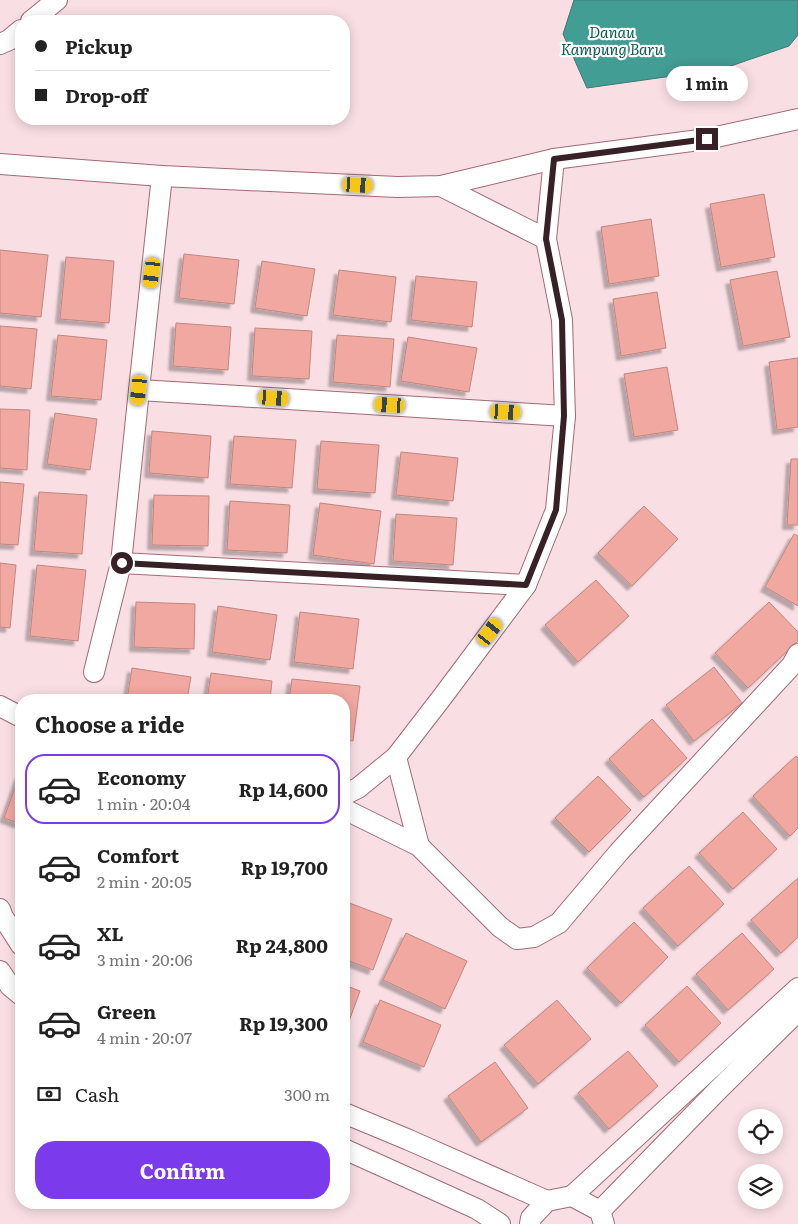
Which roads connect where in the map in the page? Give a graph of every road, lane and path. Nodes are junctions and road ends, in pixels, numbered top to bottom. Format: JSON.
{"nodes":[{"id":1,"x":57,"y":0,"type":"edge"},
{"id":2,"x":39,"y":15,"type":"edge"},
{"id":3,"x":15,"y":35,"type":"edge"},
{"id":4,"x":0,"y":44,"type":"edge"},
{"id":5,"x":798,"y":119,"type":"edge"},
{"id":6,"x":554,"y":159,"type":"junction"},
{"id":7,"x":0,"y":164,"type":"edge"},
{"id":8,"x":162,"y":176,"type":"junction"},
{"id":9,"x":441,"y":186,"type":"junction"},
{"id":10,"x":546,"y":239,"type":"junction"},
{"id":11,"x":139,"y":390,"type":"junction"},
{"id":12,"x":564,"y":416,"type":"junction"},
{"id":13,"x":122,"y":563,"type":"junction"},
{"id":14,"x":526,"y":585,"type":"junction"},
{"id":15,"x":798,"y":654,"type":"edge"},
{"id":16,"x":94,"y":672,"type":"dead end"},
{"id":17,"x":0,"y":706,"type":"edge"},
{"id":18,"x":15,"y":714,"type":"edge"},
{"id":19,"x":396,"y":757,"type":"junction"},
{"id":20,"x":350,"y":792,"type":"edge"},
{"id":21,"x":350,"y":812,"type":"edge"},
{"id":22,"x":419,"y":846,"type":"junction"},
{"id":23,"x":0,"y":909,"type":"edge"},
{"id":24,"x":15,"y":936,"type":"edge"},
{"id":25,"x":0,"y":971,"type":"edge"},
{"id":26,"x":798,"y":988,"type":"edge"},
{"id":27,"x":15,"y":990,"type":"edge"},
{"id":28,"x":798,"y":1011,"type":"edge"},
{"id":29,"x":350,"y":1115,"type":"edge"},
{"id":30,"x":350,"y":1152,"type":"edge"},
{"id":31,"x":572,"y":1196,"type":"junction"},
{"id":32,"x":547,"y":1201,"type":"junction"},
{"id":33,"x":602,"y":1218,"type":"edge"},
{"id":34,"x":500,"y":1224,"type":"edge"},
{"id":35,"x":530,"y":1224,"type":"edge"}],
"edges":[{"from":1,"to":2,"type":"street"},
{"from":3,"to":4,"type":"street"},
{"from":5,"to":6,"type":"street"},
{"from":6,"to":9,"type":"street"},
{"from":6,"to":10,"type":"street"},
{"from":7,"to":8,"type":"street"},
{"from":8,"to":9,"type":"street"},
{"from":8,"to":11,"type":"street"},
{"from":9,"to":10,"type":"street"},
{"from":10,"to":12,"type":"street"},
{"from":11,"to":12,"type":"street"},
{"from":11,"to":13,"type":"street"},
{"from":12,"to":14,"type":"street"},
{"from":13,"to":14,"type":"street"},
{"from":13,"to":16,"type":"street"},
{"from":14,"to":19,"type":"street"},
{"from":15,"to":22,"type":"street"},
{"from":17,"to":18,"type":"street"},
{"from":19,"to":20,"type":"street"},
{"from":19,"to":22,"type":"street"},
{"from":21,"to":22,"type":"street"},
{"from":23,"to":24,"type":"street"},
{"from":25,"to":27,"type":"street"},
{"from":26,"to":31,"type":"street"},
{"from":28,"to":33,"type":"street"},
{"from":29,"to":32,"type":"street"},
{"from":30,"to":34,"type":"street"},
{"from":31,"to":32,"type":"street"},
{"from":31,"to":33,"type":"street"},
{"from":32,"to":35,"type":"street"}]}
